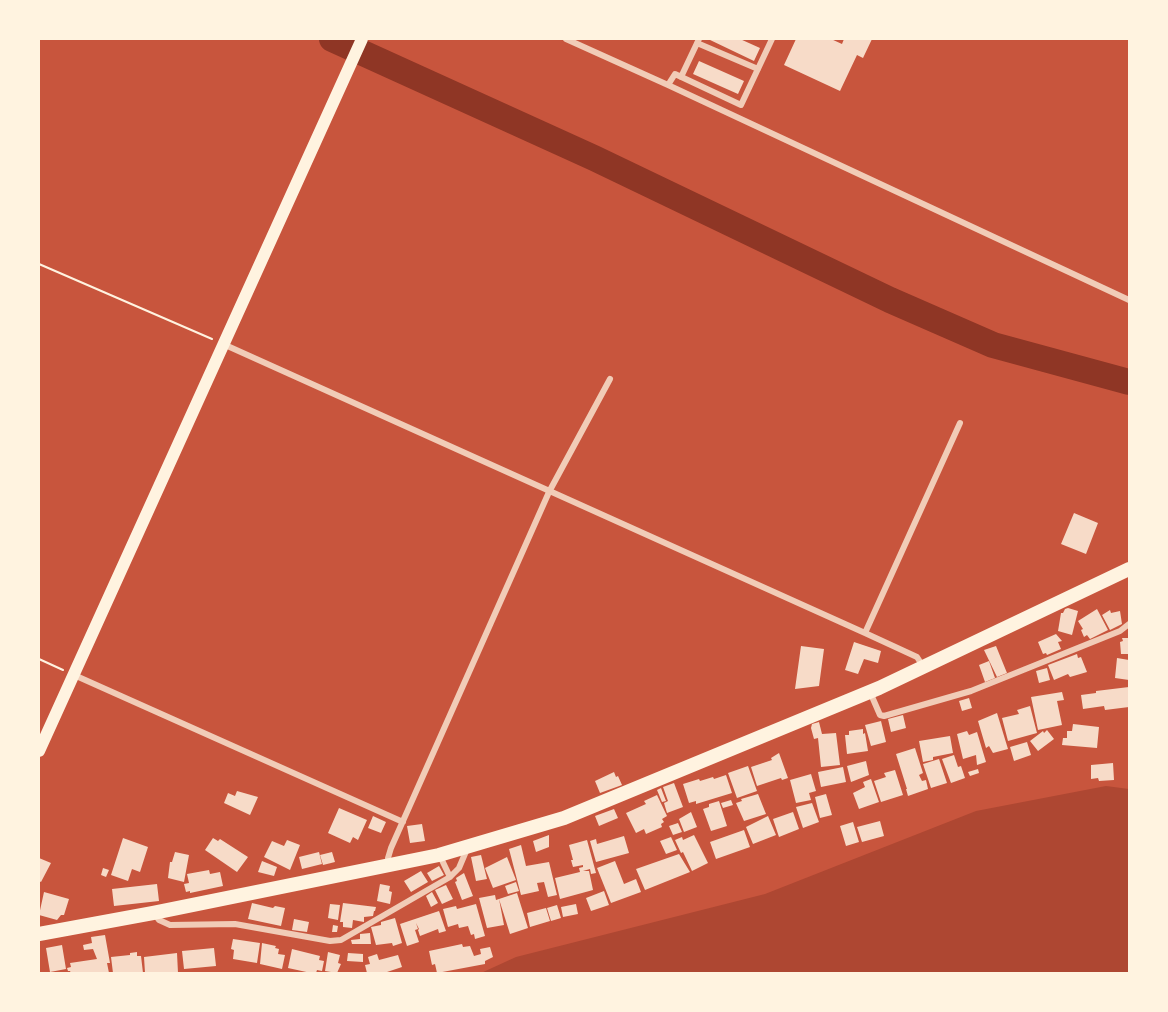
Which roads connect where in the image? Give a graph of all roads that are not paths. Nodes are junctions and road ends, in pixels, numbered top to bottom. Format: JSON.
{"nodes":[{"id":1,"x":566,"y":39,"type":"edge"},
{"id":2,"x":772,"y":39,"type":"edge"},
{"id":3,"x":361,"y":41,"type":"edge"},
{"id":4,"x":698,"y":41,"type":"edge"},
{"id":5,"x":758,"y":69,"type":"junction"},
{"id":6,"x":681,"y":77,"type":"junction"},
{"id":7,"x":668,"y":85,"type":"junction"},
{"id":8,"x":1129,"y":300,"type":"edge"},
{"id":9,"x":223,"y":344,"type":"junction"},
{"id":10,"x":610,"y":379,"type":"dead end"},
{"id":11,"x":960,"y":423,"type":"dead end"},
{"id":12,"x":549,"y":492,"type":"junction"},
{"id":13,"x":1129,"y":569,"type":"edge"},
{"id":14,"x":1129,"y":624,"type":"edge"},
{"id":15,"x":866,"y":633,"type":"junction"},
{"id":16,"x":924,"y":669,"type":"junction"},
{"id":17,"x":74,"y":675,"type":"junction"},
{"id":18,"x":870,"y":692,"type":"junction"},
{"id":19,"x":39,"y":751,"type":"edge"},
{"id":20,"x":403,"y":822,"type":"junction"},
{"id":21,"x":468,"y":846,"type":"junction"},
{"id":22,"x":439,"y":855,"type":"junction"},
{"id":23,"x":390,"y":865,"type":"junction"},
{"id":24,"x":450,"y":877,"type":"junction"},
{"id":25,"x":153,"y":913,"type":"junction"},
{"id":26,"x":39,"y":934,"type":"edge"}],
"edges":[{"from":1,"to":7,"type":"street"},
{"from":2,"to":5,"type":"street"},
{"from":3,"to":9,"type":"main road"},
{"from":4,"to":5,"type":"street"},
{"from":4,"to":6,"type":"street"},
{"from":5,"to":6,"type":"street"},
{"from":6,"to":7,"type":"street"},
{"from":7,"to":8,"type":"street"},
{"from":9,"to":12,"type":"street"},
{"from":9,"to":17,"type":"main road"},
{"from":10,"to":12,"type":"street"},
{"from":11,"to":15,"type":"street"},
{"from":12,"to":15,"type":"street"},
{"from":12,"to":20,"type":"street"},
{"from":13,"to":16,"type":"highway"},
{"from":14,"to":18,"type":"street"},
{"from":15,"to":16,"type":"street"},
{"from":16,"to":18,"type":"highway"},
{"from":17,"to":19,"type":"main road"},
{"from":17,"to":20,"type":"street"},
{"from":18,"to":21,"type":"highway"},
{"from":20,"to":23,"type":"street"},
{"from":21,"to":22,"type":"highway"},
{"from":21,"to":24,"type":"street"},
{"from":22,"to":23,"type":"highway"},
{"from":22,"to":24,"type":"street"},
{"from":23,"to":25,"type":"highway"},
{"from":24,"to":25,"type":"street"},
{"from":25,"to":26,"type":"highway"}]}
